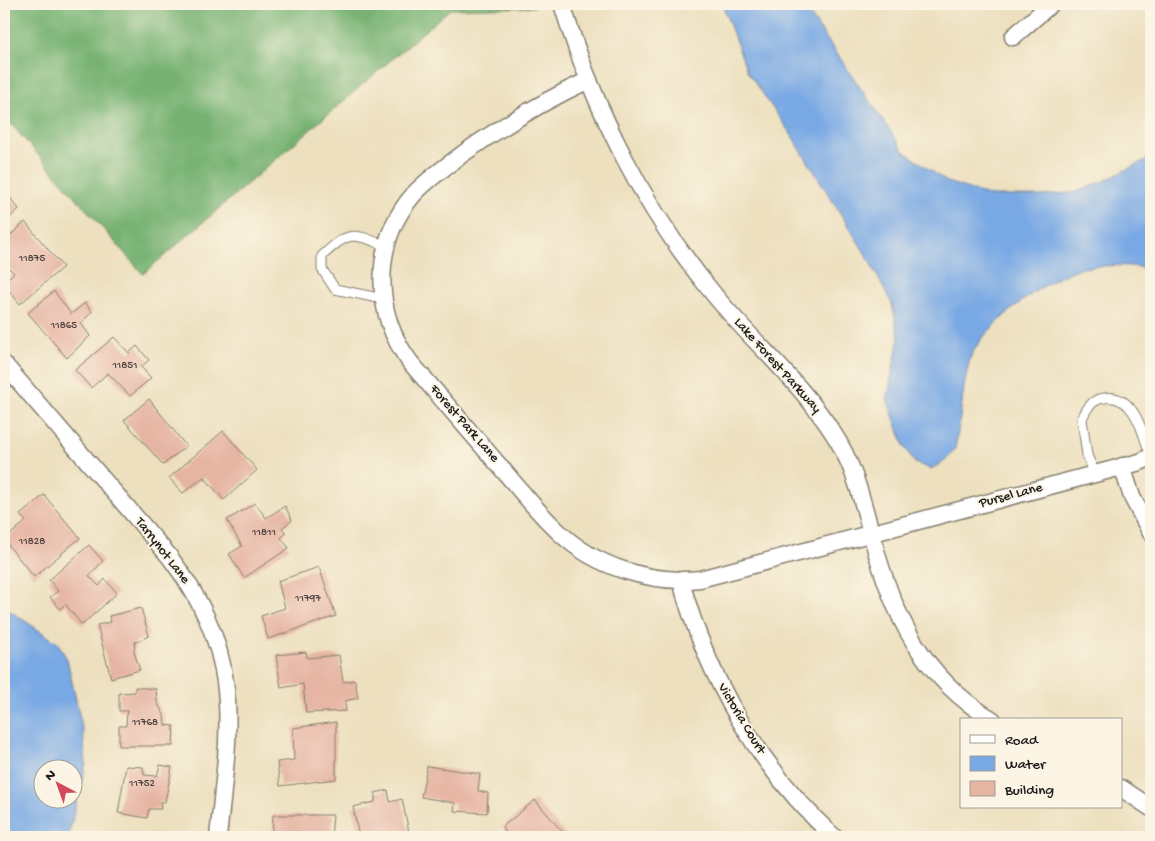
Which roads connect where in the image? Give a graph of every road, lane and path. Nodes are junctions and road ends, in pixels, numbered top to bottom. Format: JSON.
{"nodes":[{"id":1,"x":562,"y":4,"type":"edge"},
{"id":2,"x":1051,"y":4,"type":"edge"},
{"id":3,"x":1013,"y":37,"type":"dead end"},
{"id":4,"x":589,"y":80,"type":"junction"},
{"id":5,"x":386,"y":246,"type":"junction"},
{"id":6,"x":383,"y":299,"type":"junction"},
{"id":7,"x":4,"y":364,"type":"edge"},
{"id":8,"x":1151,"y":457,"type":"edge"},
{"id":9,"x":1122,"y":466,"type":"junction"},
{"id":10,"x":1095,"y":474,"type":"junction"},
{"id":11,"x":1151,"y":532,"type":"edge"},
{"id":12,"x":871,"y":534,"type":"junction"},
{"id":13,"x":681,"y":581,"type":"junction"},
{"id":14,"x":990,"y":718,"type":"edge"},
{"id":15,"x":1122,"y":789,"type":"edge"},
{"id":16,"x":1151,"y":808,"type":"edge"},
{"id":17,"x":218,"y":837,"type":"edge"},
{"id":18,"x":834,"y":837,"type":"edge"}],
"edges":[{"from":1,"to":4,"type":"street","name":"Lake Forest Parkway"},
{"from":2,"to":3,"type":"street"},
{"from":4,"to":5,"type":"street","name":"Forest Park Lane"},
{"from":4,"to":12,"type":"street","name":"Lake Forest Parkway"},
{"from":5,"to":6,"type":"street","name":"Forest Park Lane"},
{"from":5,"to":6,"type":"lane"},
{"from":6,"to":13,"type":"street","name":"Forest Park Lane"},
{"from":7,"to":17,"type":"street","name":"Tarrynot Lane"},
{"from":8,"to":9,"type":"street","name":"Pursel Lane"},
{"from":8,"to":10,"type":"lane"},
{"from":9,"to":10,"type":"street","name":"Pursel Lane"},
{"from":9,"to":11,"type":"street"},
{"from":10,"to":12,"type":"street","name":"Pursel Lane"},
{"from":12,"to":13,"type":"street","name":"Forest Park Lane"},
{"from":12,"to":14,"type":"street","name":"Lake Forest Parkway"},
{"from":13,"to":18,"type":"street","name":"Victoria Court"},
{"from":15,"to":16,"type":"street"}]}
